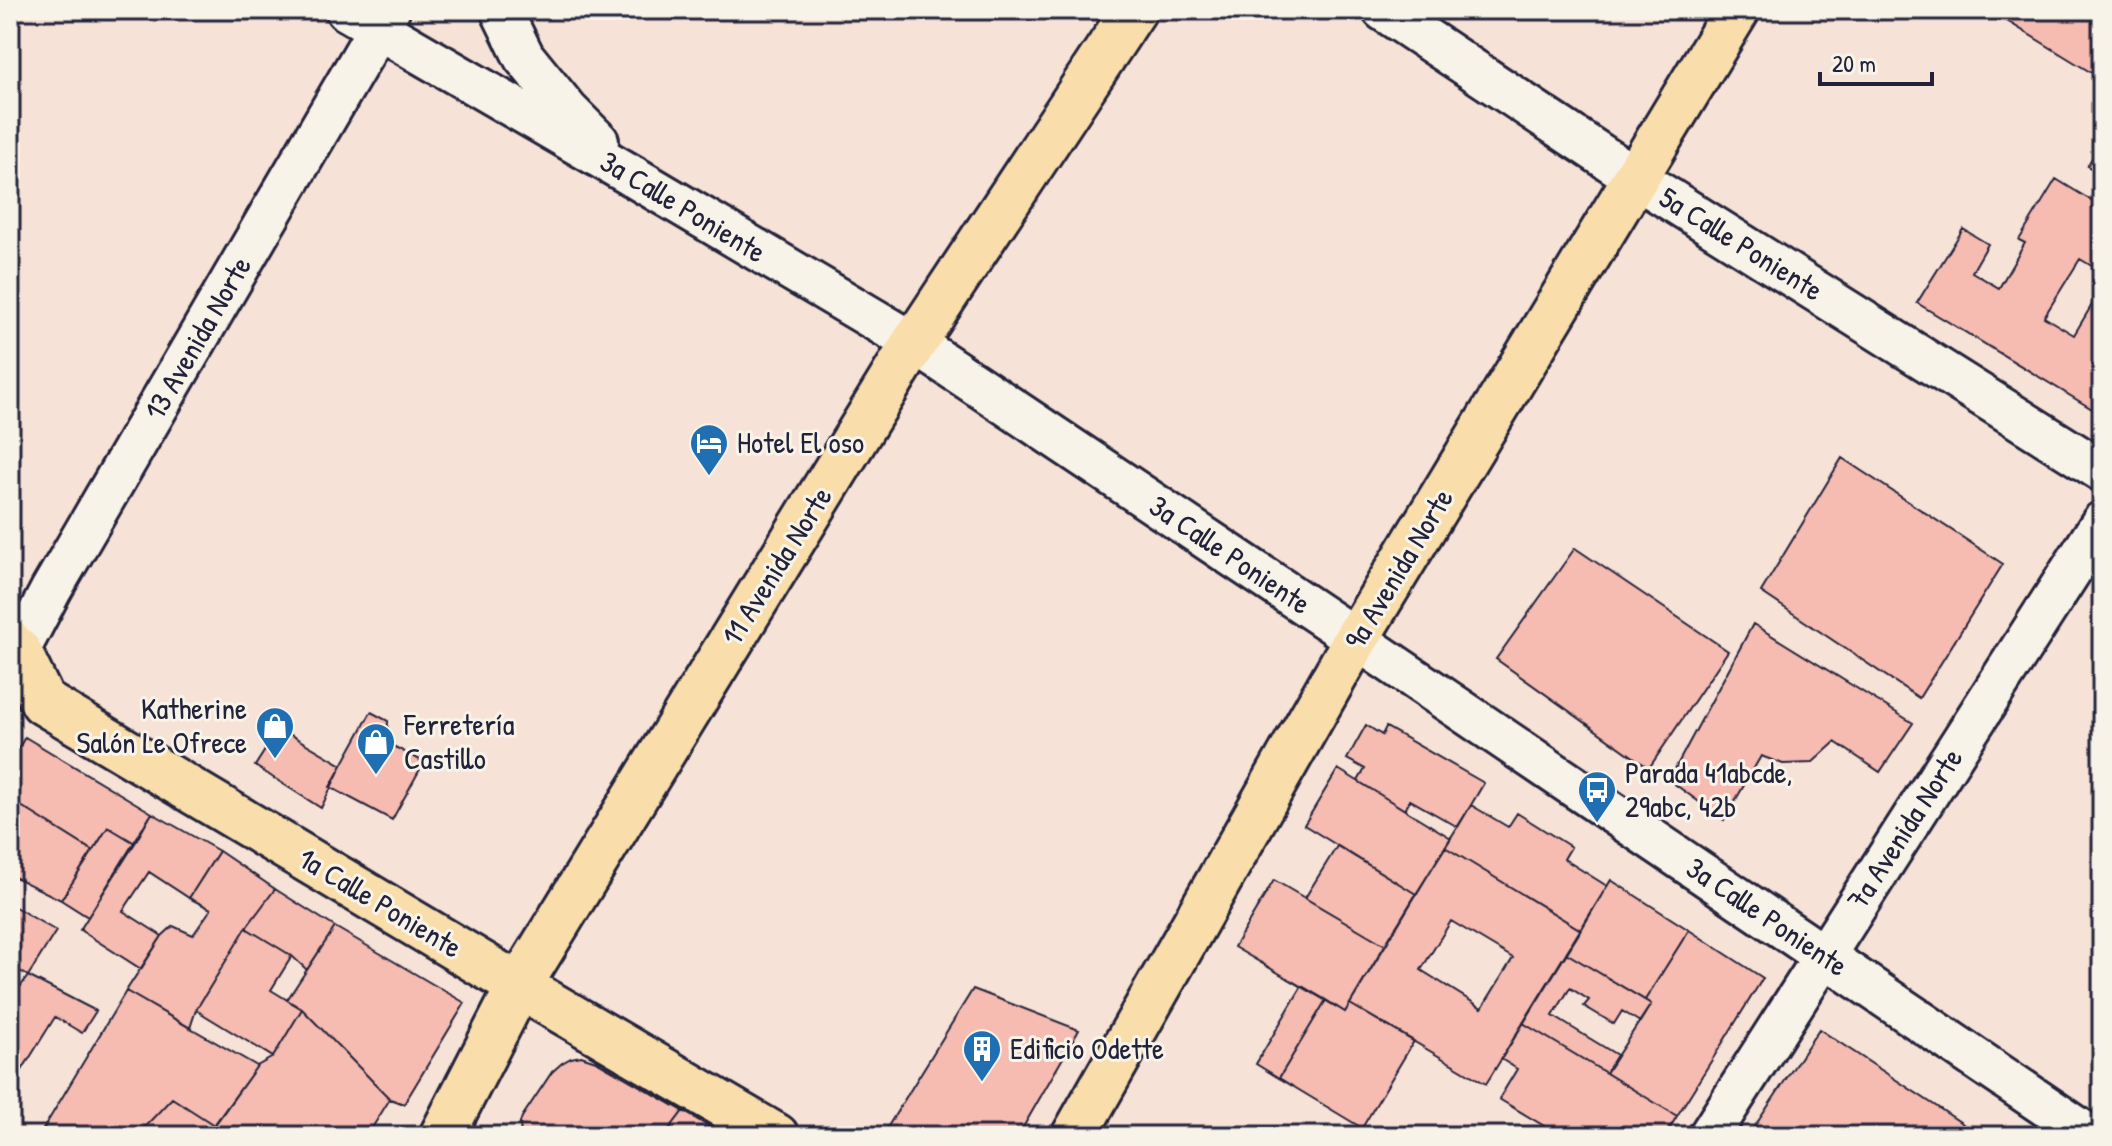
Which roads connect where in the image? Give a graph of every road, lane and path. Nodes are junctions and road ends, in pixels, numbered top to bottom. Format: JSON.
{"nodes":[{"id":1,"x":501,"y":10,"type":"edge"},
{"id":2,"x":1134,"y":10,"type":"edge"},
{"id":3,"x":1383,"y":10,"type":"edge"},
{"id":4,"x":1737,"y":10,"type":"edge"},
{"id":5,"x":371,"y":16,"type":"edge"},
{"id":6,"x":634,"y":177,"type":"junction"},
{"id":7,"x":1636,"y":178,"type":"junction"},
{"id":8,"x":914,"y":343,"type":"junction"},
{"id":9,"x":2102,"y":471,"type":"edge"},
{"id":10,"x":2102,"y":522,"type":"edge"},
{"id":11,"x":1356,"y":639,"type":"junction"},
{"id":12,"x":13,"y":654,"type":"edge"},
{"id":13,"x":1823,"y":955,"type":"junction"},
{"id":14,"x":519,"y":986,"type":"junction"},
{"id":15,"x":451,"y":1132,"type":"edge"},
{"id":16,"x":776,"y":1136,"type":"edge"},
{"id":17,"x":1074,"y":1136,"type":"edge"},
{"id":18,"x":1709,"y":1136,"type":"edge"},
{"id":19,"x":2090,"y":1136,"type":"edge"}],
"edges":[{"from":1,"to":6,"type":"street"},
{"from":2,"to":8,"type":"main road","name":"11 Avenida Norte"},
{"from":3,"to":7,"type":"street","name":"5a Calle Poniente"},
{"from":4,"to":7,"type":"main road","name":"9a Avenida Norte"},
{"from":5,"to":6,"type":"street","name":"3a Calle Poniente"},
{"from":5,"to":12,"type":"street","name":"13 Avenida Norte"},
{"from":6,"to":8,"type":"street","name":"3a Calle Poniente"},
{"from":7,"to":9,"type":"street","name":"5a Calle Poniente"},
{"from":7,"to":11,"type":"main road","name":"9a Avenida Norte"},
{"from":8,"to":11,"type":"street","name":"3a Calle Poniente"},
{"from":8,"to":14,"type":"main road","name":"11 Avenida Norte"},
{"from":10,"to":13,"type":"street","name":"7a Avenida Norte"},
{"from":11,"to":13,"type":"street","name":"3a Calle Poniente"},
{"from":11,"to":17,"type":"main road","name":"9a Avenida Norte"},
{"from":12,"to":14,"type":"main road","name":"1a Calle Poniente"},
{"from":13,"to":18,"type":"street","name":"7a Avenida Norte"},
{"from":13,"to":19,"type":"street","name":"3a Calle Poniente"},
{"from":14,"to":15,"type":"main road","name":"11 Avenida Norte"},
{"from":14,"to":16,"type":"main road","name":"1a Calle Poniente"}]}
